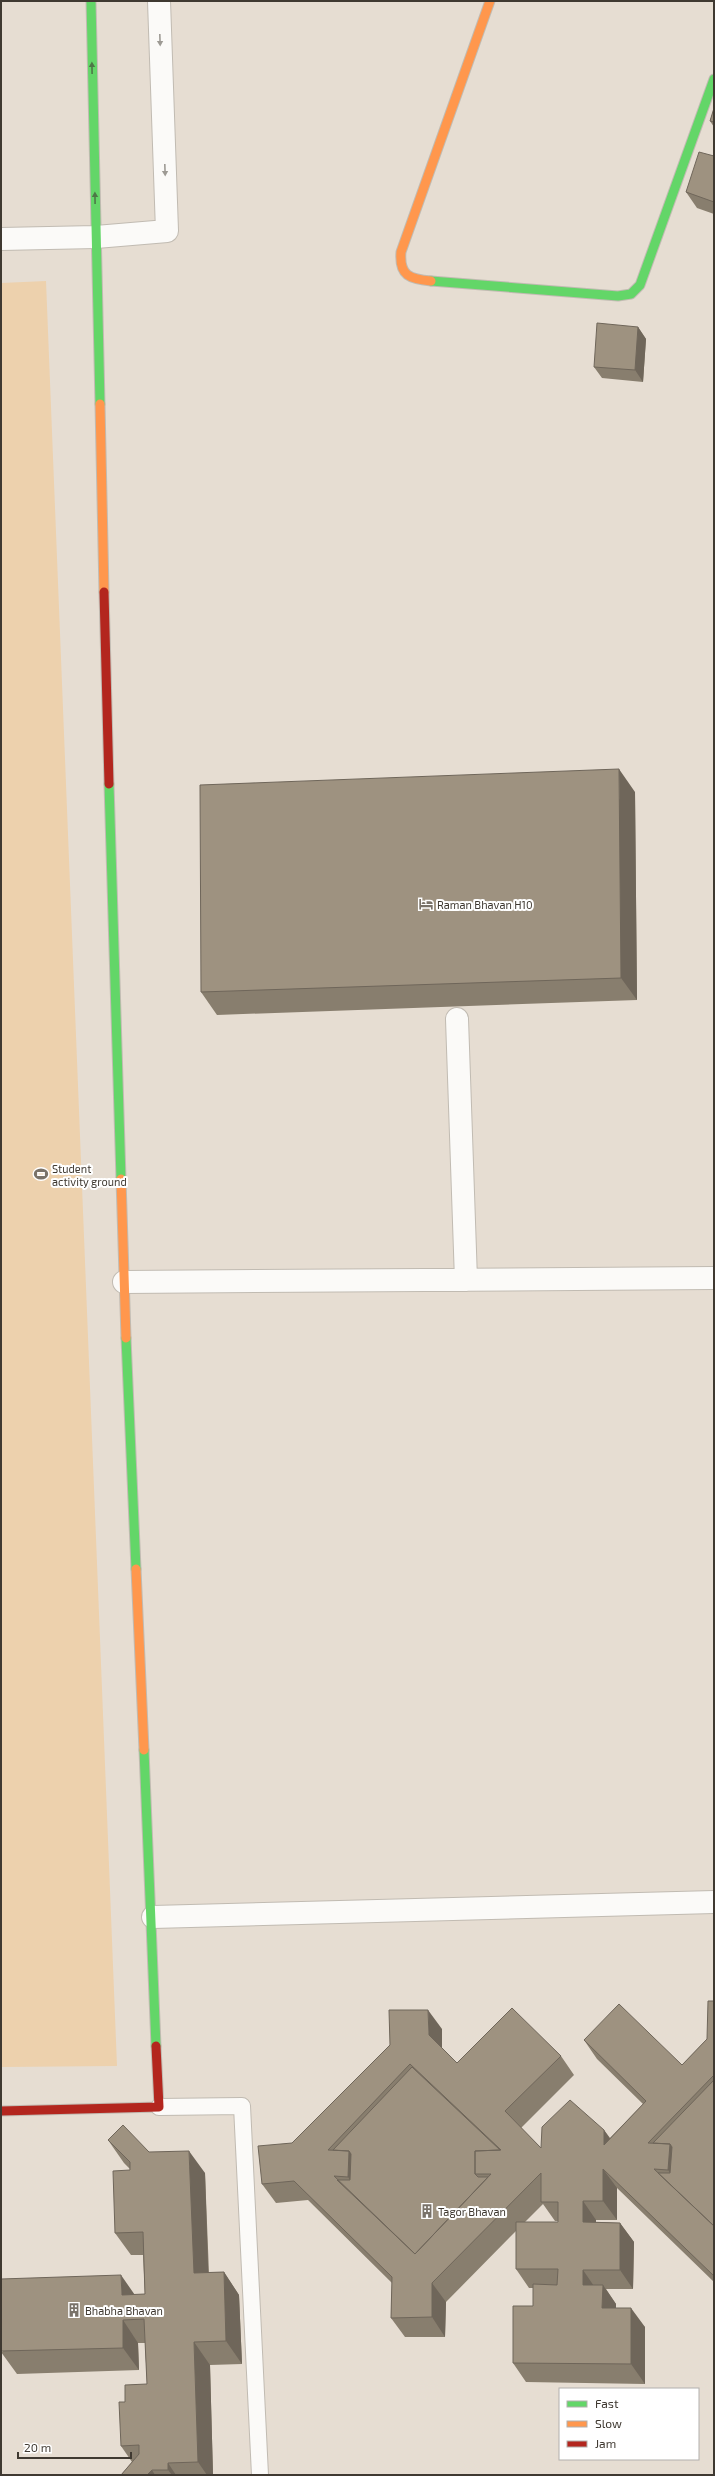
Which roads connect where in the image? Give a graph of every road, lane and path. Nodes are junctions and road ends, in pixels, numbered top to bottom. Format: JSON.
{"nodes":[{"id":1,"x":91,"y":1,"type":"edge"},
{"id":2,"x":158,"y":1,"type":"edge"},
{"id":3,"x":490,"y":1,"type":"edge"},
{"id":4,"x":714,"y":79,"type":"edge"},
{"id":5,"x":96,"y":237,"type":"junction"},
{"id":6,"x":1,"y":239,"type":"edge"},
{"id":7,"x":457,"y":1019,"type":"dead end"},
{"id":8,"x":714,"y":1278,"type":"edge"},
{"id":9,"x":466,"y":1280,"type":"junction"},
{"id":10,"x":124,"y":1282,"type":"junction"},
{"id":11,"x":714,"y":1902,"type":"edge"},
{"id":12,"x":153,"y":1918,"type":"junction"},
{"id":13,"x":159,"y":2107,"type":"junction"},
{"id":14,"x":1,"y":2111,"type":"edge"},
{"id":15,"x":260,"y":2475,"type":"edge"}],
"edges":[{"from":5,"to":1,"type":"street","one_way":true},
{"from":2,"to":5,"type":"street","one_way":true},
{"from":3,"to":4,"type":"street"},
{"from":5,"to":6,"type":"street"},
{"from":5,"to":10,"type":"street"},
{"from":7,"to":9,"type":"street"},
{"from":8,"to":9,"type":"street"},
{"from":9,"to":10,"type":"street"},
{"from":10,"to":12,"type":"street"},
{"from":11,"to":12,"type":"street"},
{"from":12,"to":13,"type":"street"},
{"from":13,"to":14,"type":"street"},
{"from":13,"to":15,"type":"lane"}]}
